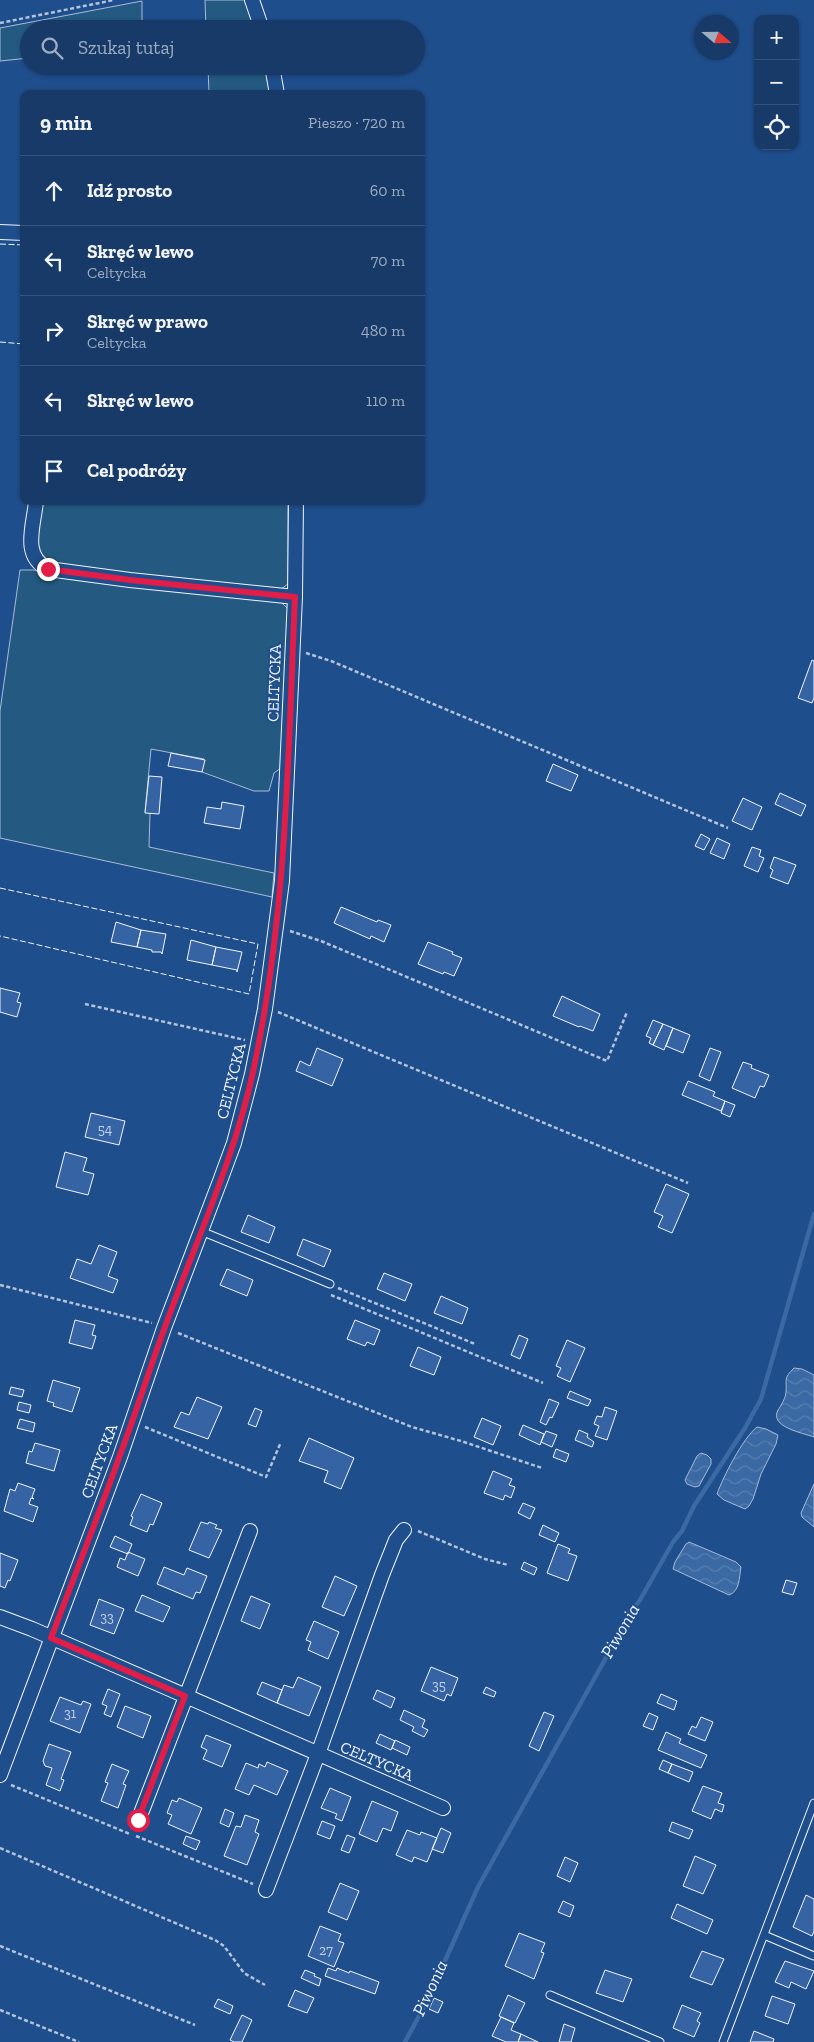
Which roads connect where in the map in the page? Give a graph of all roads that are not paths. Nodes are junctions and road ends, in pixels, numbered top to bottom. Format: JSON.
{"nodes":[{"id":1,"x":252,"y":0,"type":"edge"},
{"id":2,"x":259,"y":20,"type":"edge"},
{"id":3,"x":274,"y":75,"type":"edge"},
{"id":4,"x":276,"y":90,"type":"edge"},
{"id":5,"x":0,"y":232,"type":"edge"},
{"id":6,"x":20,"y":233,"type":"edge"},
{"id":7,"x":36,"y":505,"type":"edge"},
{"id":8,"x":296,"y":505,"type":"edge"},
{"id":9,"x":295,"y":597,"type":"junction"},
{"id":10,"x":201,"y":1231,"type":"junction"},
{"id":11,"x":330,"y":1284,"type":"road end"},
{"id":12,"x":404,"y":1530,"type":"road end"},
{"id":13,"x":250,"y":1531,"type":"dead end"},
{"id":14,"x":0,"y":1617,"type":"edge"},
{"id":15,"x":51,"y":1638,"type":"junction"},
{"id":16,"x":185,"y":1696,"type":"junction"},
{"id":17,"x":318,"y":1754,"type":"junction"},
{"id":18,"x":0,"y":1775,"type":"edge"},
{"id":19,"x":814,"y":1803,"type":"edge"},
{"id":20,"x":442,"y":1808,"type":"dead end"},
{"id":21,"x":138,"y":1820,"type":"dead end"},
{"id":22,"x":266,"y":1890,"type":"dead end"},
{"id":23,"x":764,"y":1935,"type":"junction"},
{"id":24,"x":814,"y":1956,"type":"edge"},
{"id":25,"x":550,"y":1995,"type":"dead end"},
{"id":26,"x":660,"y":2042,"type":"edge"},
{"id":27,"x":723,"y":2042,"type":"edge"}],
"edges":[{"from":1,"to":2,"type":"street"},
{"from":3,"to":4,"type":"street"},
{"from":5,"to":6,"type":"street"},
{"from":7,"to":9,"type":"street"},
{"from":8,"to":9,"type":"street","name":"CELTYCKA"},
{"from":9,"to":10,"type":"street","name":"CELTYCKA"},
{"from":10,"to":11,"type":"lane"},
{"from":10,"to":15,"type":"street","name":"CELTYCKA"},
{"from":12,"to":17,"type":"street"},
{"from":13,"to":16,"type":"street"},
{"from":14,"to":15,"type":"street"},
{"from":15,"to":16,"type":"street","name":"CELTYCKA"},
{"from":15,"to":18,"type":"street","name":"CELTYCKA"},
{"from":16,"to":17,"type":"street","name":"CELTYCKA"},
{"from":16,"to":21,"type":"street"},
{"from":17,"to":20,"type":"street","name":"CELTYCKA"},
{"from":17,"to":22,"type":"street"},
{"from":19,"to":23,"type":"lane"},
{"from":23,"to":24,"type":"lane"},
{"from":23,"to":27,"type":"lane"},
{"from":25,"to":26,"type":"lane"}]}
